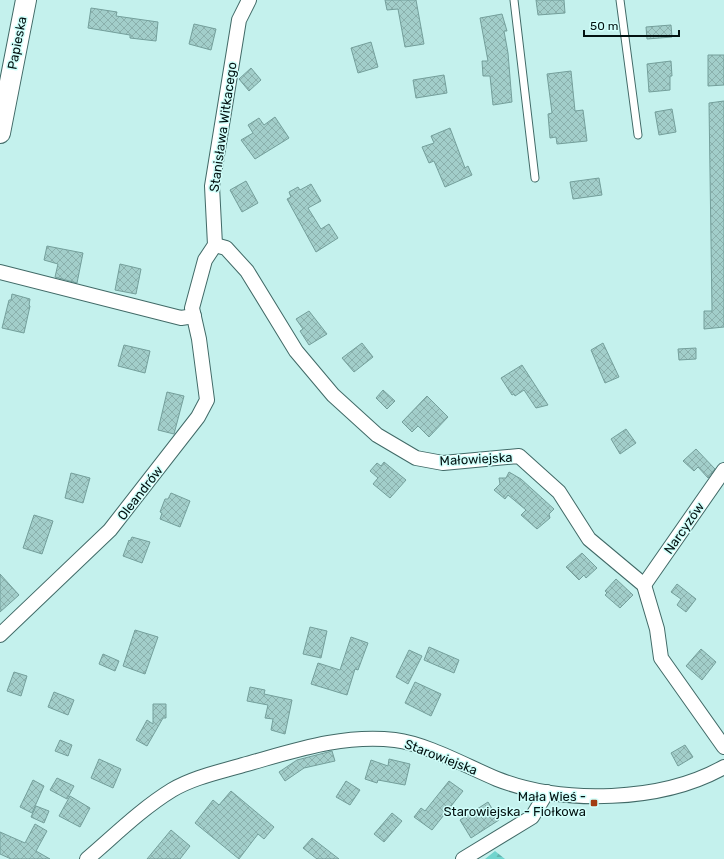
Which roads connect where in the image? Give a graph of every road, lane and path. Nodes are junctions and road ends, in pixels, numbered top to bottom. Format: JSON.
{"nodes":[{"id":1,"x":26,"y":0,"type":"edge"},
{"id":2,"x":249,"y":0,"type":"edge"},
{"id":3,"x":514,"y":0,"type":"edge"},
{"id":4,"x":620,"y":0,"type":"edge"},
{"id":5,"x":0,"y":133,"type":"edge"},
{"id":6,"x":638,"y":135,"type":"dead end"},
{"id":7,"x":535,"y":178,"type":"dead end"},
{"id":8,"x":215,"y":245,"type":"junction"},
{"id":9,"x":0,"y":272,"type":"edge"},
{"id":10,"x":194,"y":316,"type":"junction"},
{"id":11,"x":724,"y":470,"type":"edge"},
{"id":12,"x":644,"y":585,"type":"junction"},
{"id":13,"x":0,"y":635,"type":"edge"},
{"id":14,"x":724,"y":747,"type":"edge"},
{"id":15,"x":724,"y":766,"type":"edge"},
{"id":16,"x":547,"y":792,"type":"junction"},
{"id":17,"x":87,"y":859,"type":"edge"},
{"id":18,"x":463,"y":859,"type":"edge"}],
"edges":[{"from":1,"to":5,"type":"street","name":"Papieska"},
{"from":2,"to":8,"type":"street","name":"Stanisława Witkacego"},
{"from":3,"to":7,"type":"lane"},
{"from":4,"to":6,"type":"lane"},
{"from":8,"to":10,"type":"street"},
{"from":8,"to":12,"type":"street","name":"Małowiejska"},
{"from":9,"to":10,"type":"street"},
{"from":10,"to":13,"type":"street","name":"Oleandrów"},
{"from":11,"to":12,"type":"street","name":"Narcyzów"},
{"from":12,"to":14,"type":"street"},
{"from":15,"to":16,"type":"street","name":"Starowiejska"},
{"from":16,"to":17,"type":"street","name":"Starowiejska"},
{"from":16,"to":18,"type":"street"}]}
